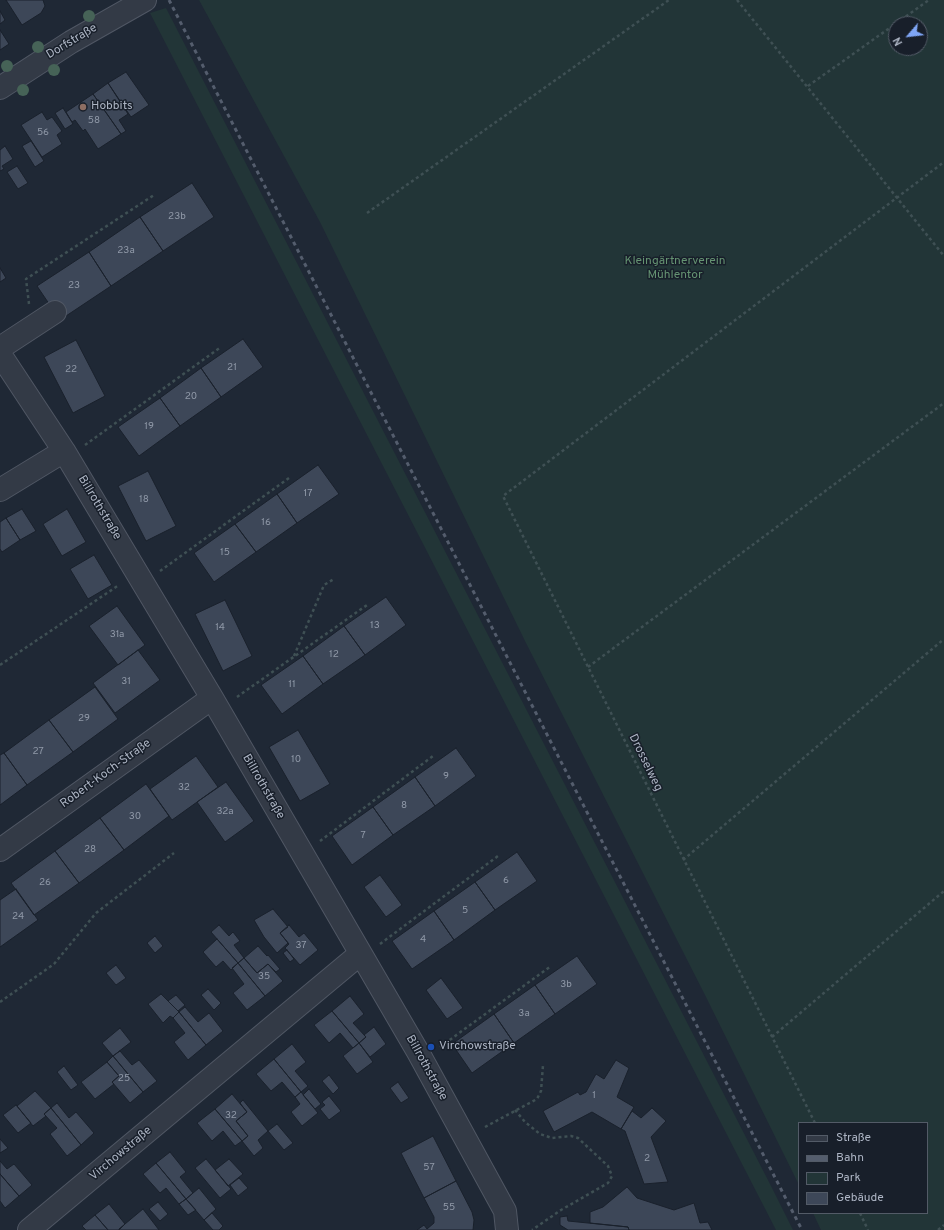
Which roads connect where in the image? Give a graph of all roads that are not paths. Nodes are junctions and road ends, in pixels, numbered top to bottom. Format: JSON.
{"nodes":[{"id":1,"x":145,"y":0,"type":"edge"},
{"id":2,"x":0,"y":88,"type":"edge"},
{"id":3,"x":55,"y":312,"type":"dead end"},
{"id":4,"x":0,"y":348,"type":"edge"},
{"id":5,"x":0,"y":354,"type":"edge"},
{"id":6,"x":66,"y":454,"type":"junction"},
{"id":7,"x":0,"y":490,"type":"edge"},
{"id":8,"x":215,"y":704,"type":"junction"},
{"id":9,"x":0,"y":850,"type":"edge"},
{"id":10,"x":361,"y":956,"type":"junction"},
{"id":11,"x":29,"y":1230,"type":"edge"},
{"id":12,"x":507,"y":1230,"type":"edge"}],
"edges":[{"from":1,"to":2,"type":"street","name":"Dorfstraße"},
{"from":3,"to":4,"type":"street"},
{"from":5,"to":6,"type":"street","name":"Billrothstraße"},
{"from":6,"to":7,"type":"street"},
{"from":6,"to":8,"type":"street","name":"Billrothstraße"},
{"from":8,"to":9,"type":"street","name":"Robert-Koch-Straße"},
{"from":8,"to":10,"type":"street","name":"Billrothstraße"},
{"from":10,"to":11,"type":"street","name":"Virchowstraße"},
{"from":10,"to":12,"type":"street","name":"Billrothstraße"}]}
